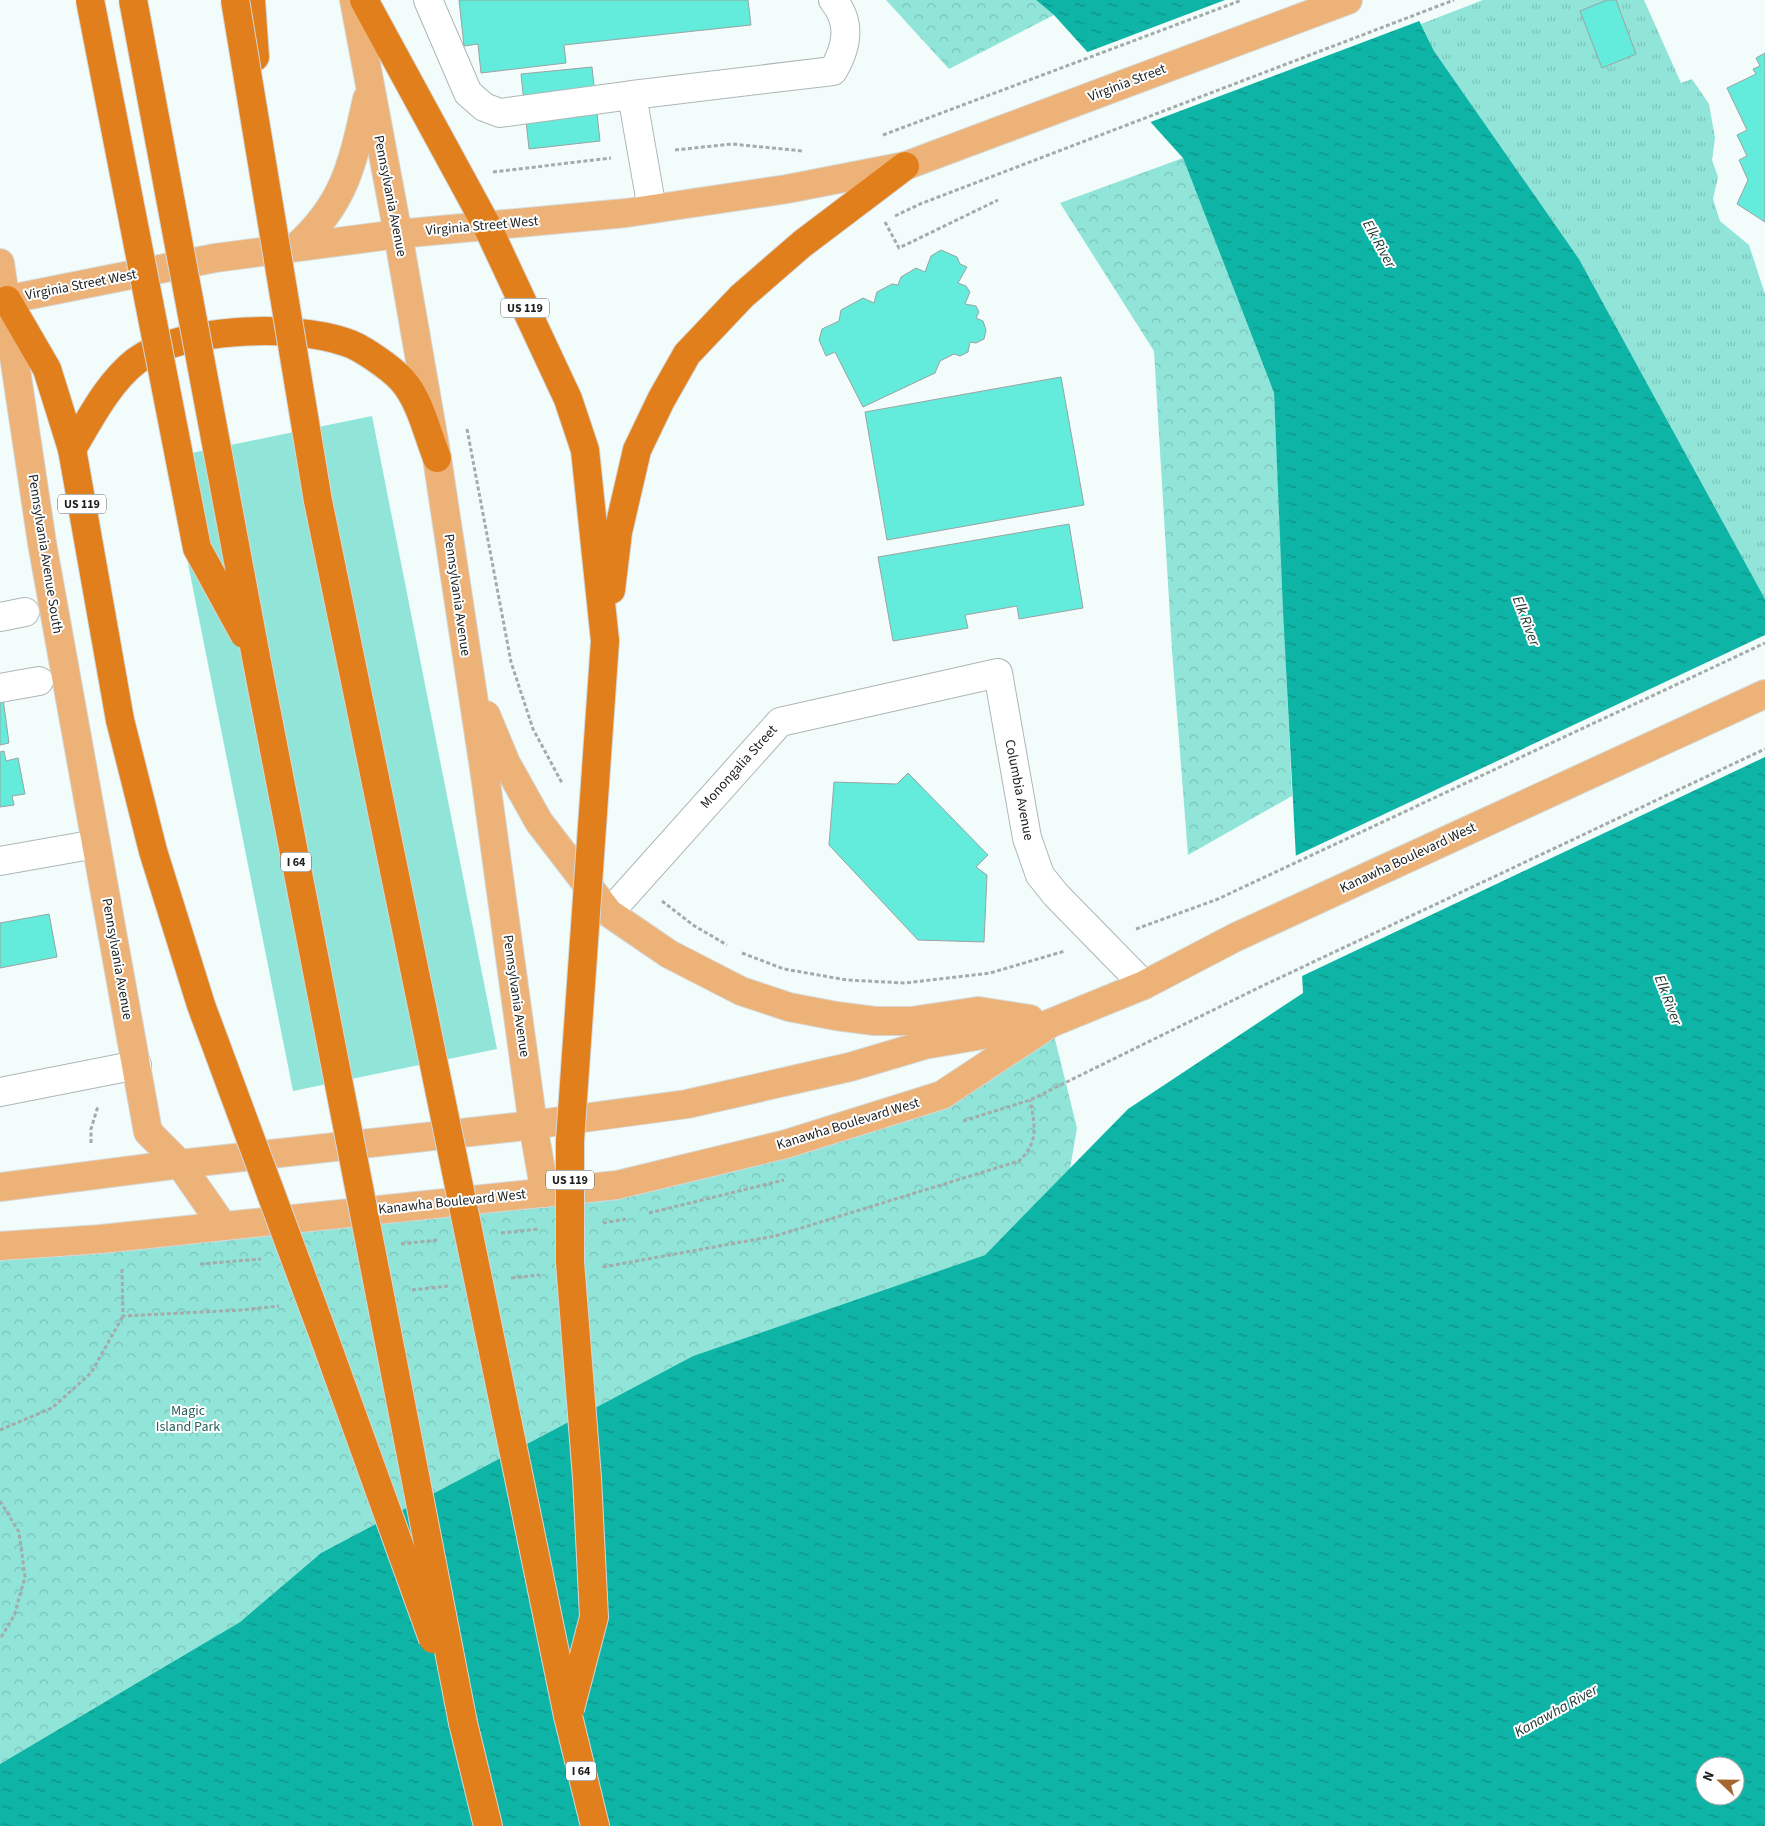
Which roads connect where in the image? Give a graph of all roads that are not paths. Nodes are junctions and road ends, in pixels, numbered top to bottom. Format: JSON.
{"nodes":[{"id":1,"x":90,"y":0,"type":"edge"},
{"id":2,"x":132,"y":0,"type":"edge"},
{"id":3,"x":235,"y":0,"type":"edge"},
{"id":4,"x":251,"y":0,"type":"edge"},
{"id":5,"x":354,"y":0,"type":"edge"},
{"id":6,"x":364,"y":0,"type":"edge"},
{"id":7,"x":428,"y":0,"type":"edge"},
{"id":8,"x":833,"y":0,"type":"edge"},
{"id":9,"x":1348,"y":0,"type":"edge"},
{"id":10,"x":370,"y":86,"type":"junction"},
{"id":11,"x":632,"y":95,"type":"junction"},
{"id":12,"x":905,"y":166,"type":"junction"},
{"id":13,"x":266,"y":190,"type":"junction"},
{"id":14,"x":652,"y":209,"type":"junction"},
{"id":15,"x":487,"y":226,"type":"junction"},
{"id":16,"x":398,"y":234,"type":"junction"},
{"id":17,"x":296,"y":247,"type":"junction"},
{"id":18,"x":0,"y":263,"type":"edge"},
{"id":19,"x":3,"y":301,"type":"edge"},
{"id":20,"x":72,"y":449,"type":"junction"},
{"id":21,"x":437,"y":458,"type":"junction"},
{"id":22,"x":605,"y":641,"type":"junction"},
{"id":23,"x":256,"y":657,"type":"junction"},
{"id":24,"x":467,"y":668,"type":"junction"},
{"id":25,"x":998,"y":672,"type":"joint"},
{"id":26,"x":39,"y":681,"type":"dead end"},
{"id":27,"x":0,"y":688,"type":"edge"},
{"id":28,"x":1765,"y":694,"type":"edge"},
{"id":29,"x":96,"y":844,"type":"junction"},
{"id":30,"x":0,"y":861,"type":"edge"},
{"id":31,"x":610,"y":913,"type":"junction"},
{"id":32,"x":1144,"y":985,"type":"junction"},
{"id":33,"x":1051,"y":1023,"type":"junction"},
{"id":34,"x":137,"y":1065,"type":"junction"},
{"id":35,"x":0,"y":1092,"type":"edge"},
{"id":36,"x":533,"y":1125,"type":"junction"},
{"id":37,"x":180,"y":1164,"type":"junction"},
{"id":38,"x":0,"y":1188,"type":"edge"},
{"id":39,"x":545,"y":1193,"type":"junction"},
{"id":40,"x":223,"y":1226,"type":"junction"},
{"id":41,"x":0,"y":1246,"type":"edge"},
{"id":42,"x":568,"y":1716,"type":"junction"},
{"id":43,"x":463,"y":1723,"type":"junction"},
{"id":44,"x":488,"y":1826,"type":"edge"},
{"id":45,"x":594,"y":1826,"type":"edge"}],
"edges":[{"from":1,"to":23,"type":"highway","bridge":true},
{"from":2,"to":23,"type":"highway","number":"I 64","bridge":true},
{"from":3,"to":13,"type":"highway","number":"I 64","bridge":true},
{"from":4,"to":13,"type":"highway","bridge":true},
{"from":5,"to":10,"type":"main road","name":"Pennsylvania Avenue"},
{"from":6,"to":15,"type":"highway","number":"US 119"},
{"from":7,"to":11,"type":"street"},
{"from":8,"to":11,"type":"street"},
{"from":9,"to":12,"type":"main road","name":"Virginia Street"},
{"from":10,"to":16,"type":"main road","name":"Pennsylvania Avenue"},
{"from":10,"to":17,"type":"main road"},
{"from":11,"to":14,"type":"street"},
{"from":12,"to":14,"type":"main road","name":"Virginia Street West"},
{"from":12,"to":22,"type":"highway"},
{"from":13,"to":42,"type":"highway","number":"I 64","bridge":true},
{"from":14,"to":15,"type":"main road","name":"Virginia Street West"},
{"from":15,"to":16,"type":"main road","name":"Virginia Street West"},
{"from":15,"to":22,"type":"highway","number":"US 119"},
{"from":16,"to":17,"type":"main road","name":"Virginia Street West"},
{"from":16,"to":21,"type":"main road","name":"Pennsylvania Avenue"},
{"from":17,"to":19,"type":"main road","name":"Virginia Street West"},
{"from":18,"to":19,"type":"main road","name":"Pennsylvania Avenue South","number":"US 119"},
{"from":19,"to":20,"type":"highway","number":"US 119"},
{"from":19,"to":29,"type":"main road","name":"Pennsylvania Avenue South"},
{"from":20,"to":21,"type":"highway"},
{"from":20,"to":43,"type":"highway","number":"US 119","bridge":true},
{"from":21,"to":24,"type":"main road","name":"Pennsylvania Avenue"},
{"from":22,"to":42,"type":"highway","number":"US 119","bridge":true},
{"from":23,"to":43,"type":"highway","number":"I 64","bridge":true},
{"from":24,"to":31,"type":"main road"},
{"from":24,"to":36,"type":"main road","name":"Pennsylvania Avenue"},
{"from":25,"to":31,"type":"street","name":"Monongalia Street"},
{"from":25,"to":32,"type":"street","name":"Columbia Avenue"},
{"from":26,"to":27,"type":"street"},
{"from":28,"to":32,"type":"main road","name":"Kanawha Boulevard West"},
{"from":29,"to":30,"type":"street"},
{"from":29,"to":34,"type":"main road","name":"Pennsylvania Avenue"},
{"from":31,"to":33,"type":"main road"},
{"from":32,"to":33,"type":"main road","name":"Kanawha Boulevard West"},
{"from":33,"to":36,"type":"main road","name":"Kanawha Boulevard West"},
{"from":33,"to":39,"type":"main road","name":"Kanawha Boulevard West"},
{"from":34,"to":35,"type":"street"},
{"from":34,"to":37,"type":"main road","name":"Pennsylvania Avenue"},
{"from":36,"to":37,"type":"main road","name":"Kanawha Boulevard West"},
{"from":36,"to":39,"type":"main road","name":"Pennsylvania Avenue"},
{"from":37,"to":38,"type":"main road","name":"Kanawha Boulevard West"},
{"from":37,"to":40,"type":"main road","name":"Pennsylvania Avenue"},
{"from":39,"to":40,"type":"main road","name":"Kanawha Boulevard West"},
{"from":40,"to":41,"type":"main road","name":"Kanawha Boulevard West"},
{"from":42,"to":45,"type":"highway","number":"I 64"},
{"from":43,"to":44,"type":"highway","number":"I 64"}]}
